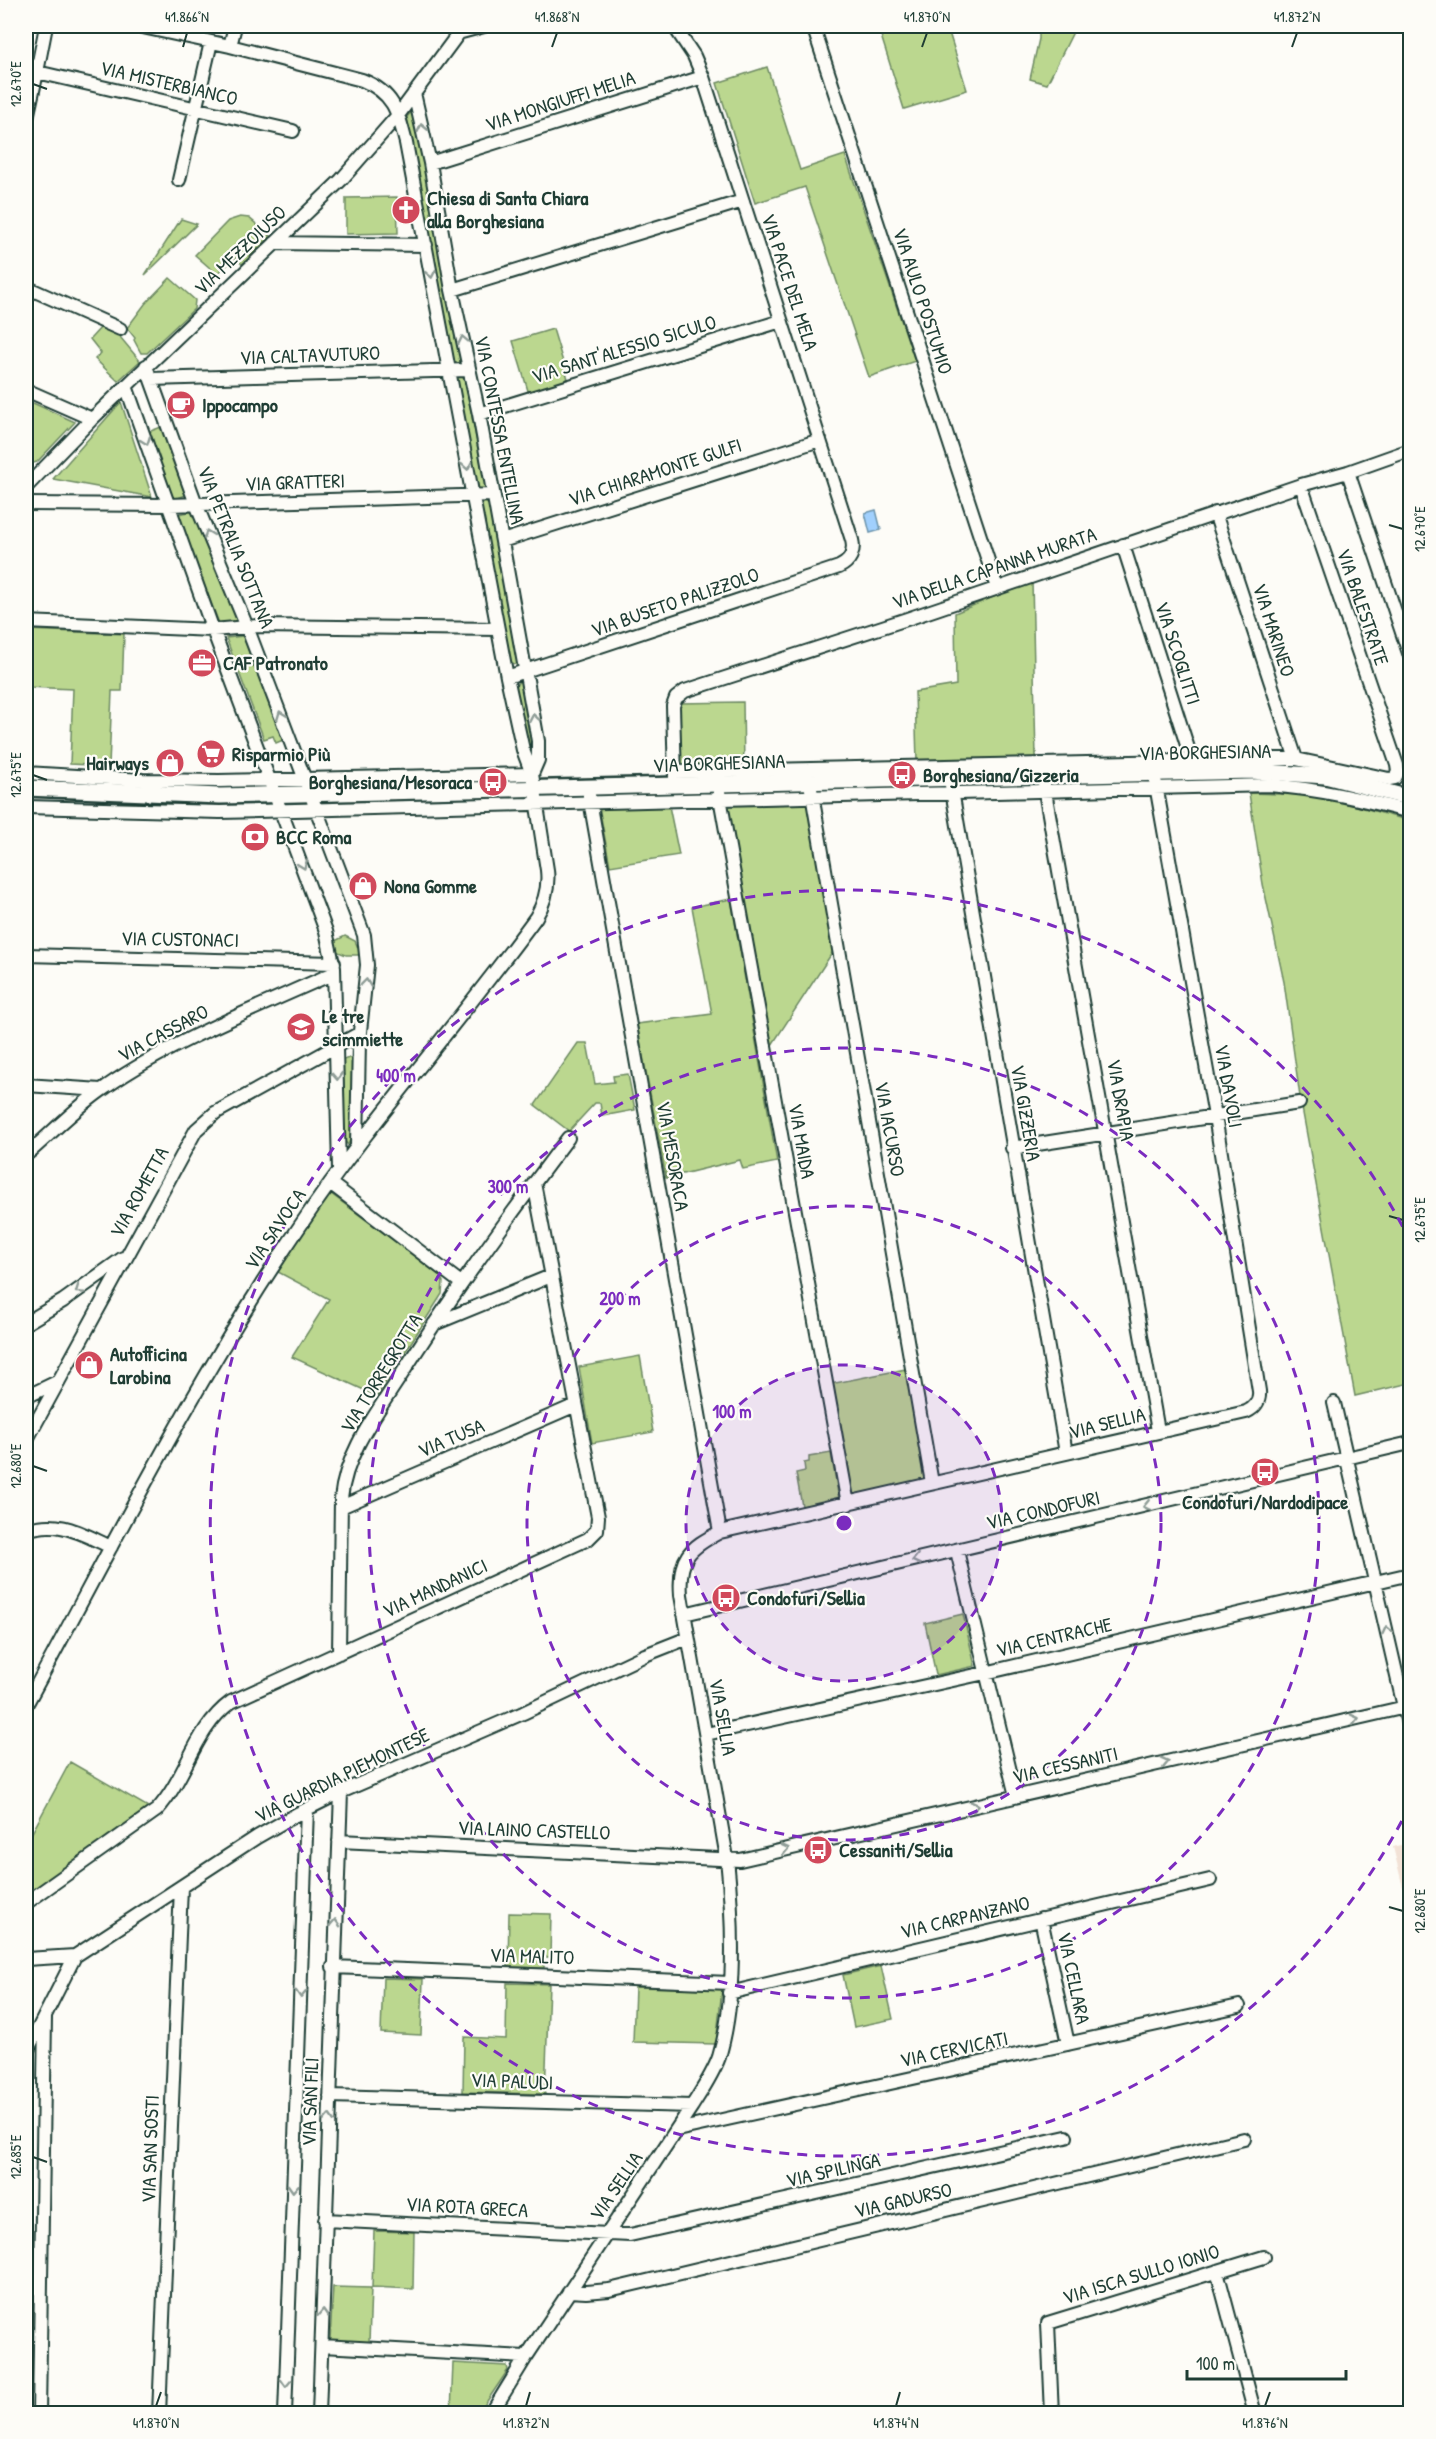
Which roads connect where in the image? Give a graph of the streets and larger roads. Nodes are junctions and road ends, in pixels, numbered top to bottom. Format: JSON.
{"nodes":[{"id":1,"x":46,"y":26,"type":"edge"},
{"id":2,"x":138,"y":26,"type":"edge"},
{"id":3,"x":235,"y":26,"type":"edge"},
{"id":4,"x":484,"y":26,"type":"edge"},
{"id":5,"x":674,"y":26,"type":"edge"},
{"id":6,"x":813,"y":26,"type":"edge"},
{"id":7,"x":461,"y":29,"type":"edge"},
{"id":8,"x":211,"y":42,"type":"junction"},
{"id":9,"x":230,"y":46,"type":"junction"},
{"id":10,"x":37,"y":72,"type":"junction"},
{"id":11,"x":703,"y":77,"type":"junction"},
{"id":12,"x":414,"y":93,"type":"junction"},
{"id":13,"x":195,"y":110,"type":"junction"},
{"id":14,"x":399,"y":114,"type":"junction"},
{"id":15,"x":26,"y":123,"type":"edge"},
{"id":16,"x":293,"y":131,"type":"dead end"},
{"id":17,"x":430,"y":163,"type":"junction"},
{"id":18,"x":179,"y":180,"type":"dead end"},
{"id":19,"x":743,"y":201,"type":"junction"},
{"id":20,"x":275,"y":243,"type":"junction"},
{"id":21,"x":426,"y":244,"type":"junction"},
{"id":22,"x":26,"y":287,"type":"edge"},
{"id":23,"x":452,"y":290,"type":"junction"},
{"id":24,"x":781,"y":321,"type":"junction"},
{"id":25,"x":120,"y":329,"type":"dead end"},
{"id":26,"x":146,"y":366,"type":"junction"},
{"id":27,"x":449,"y":369,"type":"junction"},
{"id":28,"x":469,"y":369,"type":"junction"},
{"id":29,"x":151,"y":379,"type":"junction"},
{"id":30,"x":126,"y":386,"type":"junction"},
{"id":31,"x":26,"y":390,"type":"edge"},
{"id":32,"x":479,"y":414,"type":"junction"},
{"id":33,"x":92,"y":419,"type":"junction"},
{"id":34,"x":820,"y":440,"type":"junction"},
{"id":35,"x":1410,"y":450,"type":"edge"},
{"id":36,"x":1348,"y":472,"type":"junction"},
{"id":37,"x":28,"y":480,"type":"edge"},
{"id":38,"x":1301,"y":484,"type":"junction"},
{"id":39,"x":493,"y":495,"type":"junction"},
{"id":40,"x":473,"y":497,"type":"junction"},
{"id":41,"x":26,"y":504,"type":"edge"},
{"id":42,"x":196,"y":504,"type":"junction"},
{"id":43,"x":169,"y":505,"type":"junction"},
{"id":44,"x":1215,"y":513,"type":"junction"},
{"id":45,"x":502,"y":541,"type":"junction"},
{"id":46,"x":1123,"y":545,"type":"junction"},
{"id":47,"x":851,"y":556,"type":"joint"},
{"id":48,"x":997,"y":588,"type":"junction"},
{"id":49,"x":26,"y":622,"type":"edge"},
{"id":50,"x":247,"y":627,"type":"junction"},
{"id":51,"x":498,"y":629,"type":"junction"},
{"id":52,"x":213,"y":630,"type":"junction"},
{"id":53,"x":1410,"y":656,"type":"edge"},
{"id":54,"x":525,"y":672,"type":"junction"},
{"id":55,"x":507,"y":677,"type":"junction"},
{"id":56,"x":1296,"y":759,"type":"junction"},
{"id":57,"x":1193,"y":766,"type":"junction"},
{"id":58,"x":26,"y":773,"type":"edge"},
{"id":59,"x":1397,"y":776,"type":"joint"},
{"id":60,"x":306,"y":778,"type":"junction"},
{"id":61,"x":1269,"y":778,"type":"junction"},
{"id":62,"x":271,"y":779,"type":"junction"},
{"id":63,"x":675,"y":779,"type":"junction"},
{"id":64,"x":1155,"y":781,"type":"junction"},
{"id":65,"x":1044,"y":784,"type":"junction"},
{"id":66,"x":951,"y":786,"type":"junction"},
{"id":67,"x":26,"y":788,"type":"edge"},
{"id":68,"x":533,"y":789,"type":"junction"},
{"id":69,"x":811,"y":789,"type":"junction"},
{"id":70,"x":719,"y":791,"type":"junction"},
{"id":71,"x":312,"y":793,"type":"junction"},
{"id":72,"x":276,"y":794,"type":"junction"},
{"id":73,"x":589,"y":795,"type":"junction"},
{"id":74,"x":1410,"y":798,"type":"edge"},
{"id":75,"x":26,"y":807,"type":"edge"},
{"id":76,"x":317,"y":808,"type":"junction"},
{"id":77,"x":282,"y":810,"type":"junction"},
{"id":78,"x":1410,"y":812,"type":"edge"},
{"id":79,"x":26,"y":955,"type":"edge"},
{"id":80,"x":334,"y":968,"type":"junction"},
{"id":81,"x":360,"y":1033,"type":"junction"},
{"id":82,"x":335,"y":1046,"type":"junction"},
{"id":83,"x":26,"y":1085,"type":"edge"},
{"id":84,"x":101,"y":1090,"type":"junction"},
{"id":85,"x":1299,"y":1103,"type":"dead end"},
{"id":86,"x":1215,"y":1116,"type":"junction"},
{"id":87,"x":1107,"y":1133,"type":"junction"},
{"id":88,"x":568,"y":1138,"type":"dead end"},
{"id":89,"x":357,"y":1146,"type":"junction"},
{"id":90,"x":1012,"y":1148,"type":"junction"},
{"id":91,"x":26,"y":1155,"type":"edge"},
{"id":92,"x":339,"y":1169,"type":"junction"},
{"id":93,"x":534,"y":1182,"type":"junction"},
{"id":94,"x":330,"y":1183,"type":"junction"},
{"id":95,"x":126,"y":1255,"type":"junction"},
{"id":96,"x":551,"y":1276,"type":"junction"},
{"id":97,"x":461,"y":1282,"type":"junction"},
{"id":98,"x":26,"y":1323,"type":"edge"},
{"id":99,"x":434,"y":1324,"type":"junction"},
{"id":100,"x":57,"y":1382,"type":"junction"},
{"id":101,"x":26,"y":1397,"type":"edge"},
{"id":102,"x":1334,"y":1403,"type":"dead end"},
{"id":103,"x":1256,"y":1404,"type":"joint"},
{"id":104,"x":576,"y":1405,"type":"junction"},
{"id":105,"x":1158,"y":1431,"type":"junction"},
{"id":106,"x":26,"y":1441,"type":"edge"},
{"id":107,"x":1410,"y":1443,"type":"edge"},
{"id":108,"x":1066,"y":1453,"type":"junction"},
{"id":109,"x":1347,"y":1459,"type":"junction"},
{"id":110,"x":932,"y":1483,"type":"junction"},
{"id":111,"x":848,"y":1504,"type":"junction"},
{"id":112,"x":341,"y":1507,"type":"junction"},
{"id":113,"x":26,"y":1530,"type":"edge"},
{"id":114,"x":720,"y":1532,"type":"junction"},
{"id":115,"x":111,"y":1547,"type":"junction"},
{"id":116,"x":957,"y":1551,"type":"junction"},
{"id":117,"x":1410,"y":1574,"type":"edge"},
{"id":118,"x":1376,"y":1582,"type":"junction"},
{"id":119,"x":684,"y":1614,"type":"junction"},
{"id":120,"x":688,"y":1638,"type":"junction"},
{"id":121,"x":339,"y":1653,"type":"junction"},
{"id":122,"x":986,"y":1673,"type":"junction"},
{"id":123,"x":26,"y":1705,"type":"edge"},
{"id":124,"x":1407,"y":1707,"type":"edge"},
{"id":125,"x":1410,"y":1733,"type":"edge"},
{"id":126,"x":706,"y":1734,"type":"junction"},
{"id":127,"x":341,"y":1792,"type":"junction"},
{"id":128,"x":1016,"y":1796,"type":"junction"},
{"id":129,"x":307,"y":1809,"type":"junction"},
{"id":130,"x":339,"y":1841,"type":"junction"},
{"id":131,"x":728,"y":1858,"type":"junction"},
{"id":132,"x":1210,"y":1880,"type":"dead end"},
{"id":133,"x":181,"y":1887,"type":"junction"},
{"id":134,"x":26,"y":1903,"type":"edge"},
{"id":135,"x":1041,"y":1919,"type":"junction"},
{"id":136,"x":75,"y":1956,"type":"junction"},
{"id":137,"x":26,"y":1959,"type":"edge"},
{"id":138,"x":333,"y":1967,"type":"junction"},
{"id":139,"x":729,"y":1988,"type":"junction"},
{"id":140,"x":1239,"y":2006,"type":"dead end"},
{"id":141,"x":45,"y":2017,"type":"junction"},
{"id":142,"x":1068,"y":2044,"type":"junction"},
{"id":143,"x":26,"y":2053,"type":"edge"},
{"id":144,"x":330,"y":2096,"type":"junction"},
{"id":145,"x":692,"y":2106,"type":"junction"},
{"id":146,"x":677,"y":2130,"type":"junction"},
{"id":147,"x":1066,"y":2137,"type":"dead end"},
{"id":148,"x":1244,"y":2139,"type":"dead end"},
{"id":149,"x":325,"y":2220,"type":"junction"},
{"id":150,"x":607,"y":2233,"type":"junction"},
{"id":151,"x":1264,"y":2257,"type":"dead end"},
{"id":152,"x":1217,"y":2271,"type":"junction"},
{"id":153,"x":570,"y":2291,"type":"junction"},
{"id":154,"x":322,"y":2346,"type":"junction"},
{"id":155,"x":526,"y":2357,"type":"junction"},
{"id":156,"x":39,"y":2414,"type":"edge"},
{"id":157,"x":159,"y":2414,"type":"edge"},
{"id":158,"x":285,"y":2414,"type":"edge"},
{"id":159,"x":319,"y":2414,"type":"edge"},
{"id":160,"x":491,"y":2414,"type":"edge"},
{"id":161,"x":1052,"y":2414,"type":"edge"},
{"id":162,"x":1255,"y":2414,"type":"edge"}],
"edges":[{"from":1,"to":10,"type":"street"},
{"from":2,"to":8,"type":"street"},
{"from":3,"to":9,"type":"street"},
{"from":4,"to":7,"type":"street"},
{"from":5,"to":11,"type":"street","name":"VIA PACE DEL MELA"},
{"from":6,"to":48,"type":"street","name":"VIA AULO POSTUMIO"},
{"from":7,"to":12,"type":"street","name":"VIA MEZZOIUSO"},
{"from":8,"to":9,"type":"street"},
{"from":8,"to":13,"type":"street"},
{"from":9,"to":14,"type":"street"},
{"from":10,"to":13,"type":"street","name":"VIA MISTERBIANCO"},
{"from":10,"to":15,"type":"street"},
{"from":11,"to":17,"type":"street","name":"VIA MONGIUFFI MELIA"},
{"from":11,"to":19,"type":"street","name":"VIA PACE DEL MELA"},
{"from":12,"to":14,"type":"street","name":"VIA MEZZOIUSO"},
{"from":17,"to":12,"type":"street","name":"VIA CONTESSA ENTELLINA","one_way":true},
{"from":13,"to":16,"type":"street","name":"VIA MISTERBIANCO"},
{"from":13,"to":18,"type":"street"},
{"from":14,"to":20,"type":"street","name":"VIA MEZZOIUSO"},
{"from":14,"to":21,"type":"street","name":"VIA CONTESSA ENTELLINA"},
{"from":17,"to":23,"type":"street","name":"VIA CONTESSA ENTELLINA"},
{"from":19,"to":23,"type":"street"},
{"from":19,"to":24,"type":"street","name":"VIA PACE DEL MELA"},
{"from":20,"to":21,"type":"street"},
{"from":20,"to":26,"type":"street","name":"VIA MEZZOIUSO"},
{"from":21,"to":27,"type":"street","name":"VIA CONTESSA ENTELLINA","one_way":true},
{"from":22,"to":25,"type":"street"},
{"from":28,"to":23,"type":"street","name":"VIA CONTESSA ENTELLINA","one_way":true},
{"from":24,"to":32,"type":"street","name":"VIA SANT'ALESSIO SICULO"},
{"from":24,"to":34,"type":"street","name":"VIA PACE DEL MELA"},
{"from":26,"to":29,"type":"street","name":"VIA PETRALIA SOTTANA"},
{"from":26,"to":30,"type":"street","name":"VIA MEZZOIUSO"},
{"from":27,"to":28,"type":"street","name":"VIA CALTAVUTURO"},
{"from":27,"to":29,"type":"street","name":"VIA CALTAVUTURO"},
{"from":27,"to":40,"type":"street","name":"VIA CONTESSA ENTELLINA","one_way":true},
{"from":28,"to":32,"type":"street","name":"VIA CONTESSA ENTELLINA"},
{"from":29,"to":42,"type":"street","name":"VIA PETRALIA SOTTANA"},
{"from":30,"to":33,"type":"street","name":"VIA MEZZOIUSO"},
{"from":30,"to":43,"type":"street","one_way":true},
{"from":31,"to":33,"type":"street"},
{"from":32,"to":39,"type":"street","name":"VIA CONTESSA ENTELLINA"},
{"from":33,"to":37,"type":"street","name":"VIA MEZZOIUSO"},
{"from":34,"to":45,"type":"street","name":"VIA CHIARAMONTE GULFI"},
{"from":34,"to":47,"type":"street","name":"VIA PACE DEL MELA"},
{"from":35,"to":36,"type":"street","name":"VIA DELLA CAPANNA MURATA"},
{"from":36,"to":38,"type":"street","name":"VIA DELLA CAPANNA MURATA"},
{"from":36,"to":53,"type":"street"},
{"from":38,"to":44,"type":"street","name":"VIA DELLA CAPANNA MURATA"},
{"from":38,"to":59,"type":"street","name":"VIA BALESTRATE"},
{"from":39,"to":40,"type":"street","name":"VIA GRATTERI"},
{"from":39,"to":45,"type":"street","name":"VIA CONTESSA ENTELLINA"},
{"from":40,"to":42,"type":"street","name":"VIA GRATTERI"},
{"from":40,"to":51,"type":"street","name":"VIA CONTESSA ENTELLINA"},
{"from":41,"to":43,"type":"street","name":"VIA GRATTERI"},
{"from":42,"to":43,"type":"street","name":"VIA GRATTERI"},
{"from":50,"to":42,"type":"street","name":"VIA PETRALIA SOTTANA","one_way":true},
{"from":43,"to":52,"type":"street"},
{"from":44,"to":46,"type":"street","name":"VIA DELLA CAPANNA MURATA"},
{"from":44,"to":56,"type":"street","name":"VIA MARINEO"},
{"from":45,"to":54,"type":"street","name":"VIA CONTESSA ENTELLINA"},
{"from":46,"to":48,"type":"street","name":"VIA DELLA CAPANNA MURATA"},
{"from":46,"to":57,"type":"street","name":"VIA SCOGLITTI"},
{"from":47,"to":54,"type":"street","name":"VIA BUSETO PALIZZOLO"},
{"from":48,"to":63,"type":"street","name":"VIA DELLA CAPANNA MURATA"},
{"from":49,"to":52,"type":"street"},
{"from":50,"to":51,"type":"street"},
{"from":50,"to":52,"type":"street"},
{"from":60,"to":50,"type":"street","name":"VIA PETRALIA SOTTANA","one_way":true},
{"from":51,"to":55,"type":"street","name":"VIA CONTESSA ENTELLINA"},
{"from":52,"to":62,"type":"street"},
{"from":54,"to":55,"type":"street","name":"VIA BUSETO PALIZZOLO"},
{"from":68,"to":54,"type":"street","name":"VIA CONTESSA ENTELLINA","one_way":true},
{"from":55,"to":68,"type":"street","name":"VIA CONTESSA ENTELLINA"},
{"from":56,"to":57,"type":"street","name":"VIA BORGHESIANA"},
{"from":56,"to":59,"type":"street","name":"VIA BORGHESIANA"},
{"from":57,"to":61,"type":"street","name":"VIA BORGHESIANA"},
{"from":57,"to":63,"type":"street","name":"VIA BORGHESIANA"},
{"from":57,"to":64,"type":"street","name":"VIA BORGHESIANA"},
{"from":58,"to":62,"type":"street","name":"VIA BORGHESIANA"},
{"from":60,"to":62,"type":"street","name":"VIA BORGHESIANA"},
{"from":60,"to":68,"type":"street","name":"VIA BORGHESIANA"},
{"from":60,"to":71,"type":"street","name":"VIA PETRALIA SOTTANA"},
{"from":61,"to":64,"type":"street","name":"VIA BORGHESIANA"},
{"from":61,"to":74,"type":"street","name":"VIA BORGHESIANA"},
{"from":61,"to":78,"type":"street","name":"VIA BORGHESIANA"},
{"from":62,"to":72,"type":"street"},
{"from":63,"to":70,"type":"street","name":"VIA BORGHESIANA"},
{"from":63,"to":73,"type":"street","name":"VIA BORGHESIANA"},
{"from":64,"to":65,"type":"street","name":"VIA BORGHESIANA"},
{"from":64,"to":86,"type":"street","name":"VIA DAVOLI"},
{"from":65,"to":66,"type":"street","name":"VIA BORGHESIANA"},
{"from":65,"to":87,"type":"street","name":"VIA DRAPIA"},
{"from":66,"to":69,"type":"street","name":"VIA BORGHESIANA"},
{"from":66,"to":90,"type":"street","name":"VIA GIZZERIA"},
{"from":67,"to":72,"type":"street","name":"VIA BORGHESIANA"},
{"from":68,"to":71,"type":"street","name":"VIA BORGHESIANA"},
{"from":68,"to":73,"type":"street","name":"VIA BORGHESIANA"},
{"from":68,"to":76,"type":"street","name":"VIA BORGHESIANA"},
{"from":68,"to":89,"type":"street","name":"VIA SAVOCA"},
{"from":69,"to":70,"type":"street","name":"VIA BORGHESIANA"},
{"from":69,"to":110,"type":"street","name":"VIA IACURSO"},
{"from":70,"to":73,"type":"street","name":"VIA BORGHESIANA"},
{"from":70,"to":111,"type":"street","name":"VIA MAIDA"},
{"from":71,"to":72,"type":"street","name":"VIA BORGHESIANA"},
{"from":71,"to":76,"type":"street","name":"VIA PETRALIA SOTTANA"},
{"from":72,"to":77,"type":"street"},
{"from":73,"to":114,"type":"street","name":"VIA MESORACA"},
{"from":75,"to":77,"type":"street","name":"VIA BORGHESIANA"},
{"from":76,"to":77,"type":"street","name":"VIA BORGHESIANA"},
{"from":81,"to":76,"type":"street","one_way":true},
{"from":77,"to":80,"type":"street","one_way":true},
{"from":79,"to":80,"type":"street","name":"VIA CUSTONACI"},
{"from":80,"to":82,"type":"street"},
{"from":80,"to":84,"type":"street","name":"VIA CASSARO"},
{"from":81,"to":82,"type":"street","name":"VIA ROMETTA"},
{"from":81,"to":89,"type":"street"},
{"from":82,"to":92,"type":"street","one_way":true},
{"from":82,"to":95,"type":"street","name":"VIA ROMETTA"},
{"from":83,"to":84,"type":"street"},
{"from":84,"to":91,"type":"street","name":"VIA CASSARO"},
{"from":85,"to":86,"type":"street"},
{"from":86,"to":87,"type":"street"},
{"from":86,"to":103,"type":"street","name":"VIA DAVOLI"},
{"from":87,"to":90,"type":"street"},
{"from":87,"to":105,"type":"street","name":"VIA DRAPIA"},
{"from":88,"to":93,"type":"street","name":"VIA TORREGROTTA"},
{"from":89,"to":92,"type":"street","name":"VIA SAVOCA"},
{"from":90,"to":108,"type":"street","name":"VIA GIZZERIA"},
{"from":92,"to":94,"type":"street","name":"VIA SAVOCA"},
{"from":93,"to":96,"type":"street","name":"VIA MANDANICI"},
{"from":93,"to":97,"type":"street","name":"VIA TORREGROTTA"},
{"from":94,"to":97,"type":"street"},
{"from":94,"to":115,"type":"street","name":"VIA SAVOCA"},
{"from":95,"to":98,"type":"street","one_way":true},
{"from":95,"to":100,"type":"street","name":"VIA ROMETTA"},
{"from":96,"to":99,"type":"street"},
{"from":96,"to":104,"type":"street","name":"VIA MANDANICI"},
{"from":97,"to":99,"type":"street","name":"VIA TORREGROTTA"},
{"from":99,"to":112,"type":"street","name":"VIA TORREGROTTA"},
{"from":100,"to":101,"type":"street"},
{"from":100,"to":106,"type":"street","name":"VIA ROMETTA"},
{"from":102,"to":109,"type":"street"},
{"from":103,"to":105,"type":"street","name":"VIA SELLIA"},
{"from":104,"to":112,"type":"street","name":"VIA TUSA"},
{"from":104,"to":121,"type":"street","name":"VIA MANDANICI"},
{"from":105,"to":108,"type":"street","name":"VIA SELLIA"},
{"from":107,"to":109,"type":"street","name":"VIA CONDOFURI"},
{"from":108,"to":110,"type":"street","name":"VIA SELLIA"},
{"from":109,"to":116,"type":"street","name":"VIA CONDOFURI","one_way":true},
{"from":109,"to":118,"type":"street"},
{"from":110,"to":111,"type":"street","name":"VIA SELLIA"},
{"from":111,"to":114,"type":"street","name":"VIA SELLIA"},
{"from":112,"to":121,"type":"street","name":"VIA TORREGROTTA"},
{"from":113,"to":115,"type":"street"},
{"from":114,"to":119,"type":"street","name":"VIA SELLIA"},
{"from":115,"to":123,"type":"street","name":"VIA SAVOCA"},
{"from":116,"to":119,"type":"street","name":"VIA CONDOFURI","one_way":true},
{"from":116,"to":122,"type":"street"},
{"from":117,"to":118,"type":"street","name":"VIA CENTRACHE"},
{"from":118,"to":122,"type":"street","name":"VIA CENTRACHE"},
{"from":124,"to":118,"type":"street","one_way":true},
{"from":119,"to":120,"type":"street","name":"VIA SELLIA"},
{"from":120,"to":126,"type":"street","name":"VIA SELLIA"},
{"from":120,"to":127,"type":"street","name":"VIA GUARDIA PIEMONTESE"},
{"from":121,"to":134,"type":"street","name":"VIA MANDANICI"},
{"from":122,"to":126,"type":"street","name":"VIA CENTRACHE"},
{"from":122,"to":128,"type":"street"},
{"from":124,"to":125,"type":"street"},
{"from":128,"to":124,"type":"street","name":"VIA CESSANITI","one_way":true},
{"from":126,"to":131,"type":"street","name":"VIA SELLIA"},
{"from":127,"to":129,"type":"street","name":"VIA GUARDIA PIEMONTESE"},
{"from":127,"to":130,"type":"street","name":"VIA SAN FILI"},
{"from":131,"to":128,"type":"street","name":"VIA CESSANITI","one_way":true},
{"from":129,"to":133,"type":"street","name":"VIA GUARDIA PIEMONTESE"},
{"from":129,"to":158,"type":"street","name":"VIA SAN FILI","one_way":true},
{"from":130,"to":131,"type":"street","name":"VIA LAINO CASTELLO"},
{"from":138,"to":130,"type":"street","name":"VIA SAN FILI","one_way":true},
{"from":131,"to":139,"type":"street","name":"VIA SELLIA"},
{"from":132,"to":135,"type":"street","name":"VIA CARPANZANO"},
{"from":133,"to":136,"type":"street","name":"VIA GUARDIA PIEMONTESE"},
{"from":133,"to":157,"type":"street","name":"VIA SAN SOSTI"},
{"from":135,"to":139,"type":"street","name":"VIA CARPANZANO"},
{"from":135,"to":142,"type":"street","name":"VIA CELLARA"},
{"from":136,"to":137,"type":"street","name":"VIA GUARDIA PIEMONTESE"},
{"from":136,"to":141,"type":"street"},
{"from":138,"to":139,"type":"street","name":"VIA MALITO"},
{"from":138,"to":144,"type":"street","name":"VIA SAN FILI"},
{"from":139,"to":145,"type":"street","name":"VIA SELLIA"},
{"from":140,"to":142,"type":"street","name":"VIA CERVICATI"},
{"from":141,"to":143,"type":"street"},
{"from":141,"to":156,"type":"street"},
{"from":142,"to":146,"type":"street","name":"VIA CERVICATI"},
{"from":144,"to":145,"type":"street","name":"VIA PALUDI"},
{"from":149,"to":144,"type":"street","name":"VIA SAN FILI","one_way":true},
{"from":145,"to":146,"type":"street","name":"VIA SELLIA"},
{"from":146,"to":150,"type":"street","name":"VIA SELLIA"},
{"from":147,"to":150,"type":"street","name":"VIA SPILINGA"},
{"from":148,"to":153,"type":"street","name":"VIA GADURSO"},
{"from":149,"to":150,"type":"street","name":"VIA ROTA GRECA"},
{"from":154,"to":149,"type":"street","name":"VIA SAN FILI","one_way":true},
{"from":150,"to":153,"type":"street","name":"VIA SELLIA"},
{"from":151,"to":152,"type":"street","name":"VIA ISCA SULLO IONIO"},
{"from":152,"to":161,"type":"street","name":"VIA ISCA SULLO IONIO"},
{"from":152,"to":162,"type":"street"},
{"from":153,"to":155,"type":"street","name":"VIA SELLIA"},
{"from":154,"to":155,"type":"street"},
{"from":154,"to":159,"type":"street","name":"VIA SAN FILI"},
{"from":155,"to":160,"type":"street","name":"VIA SELLIA"}]}
